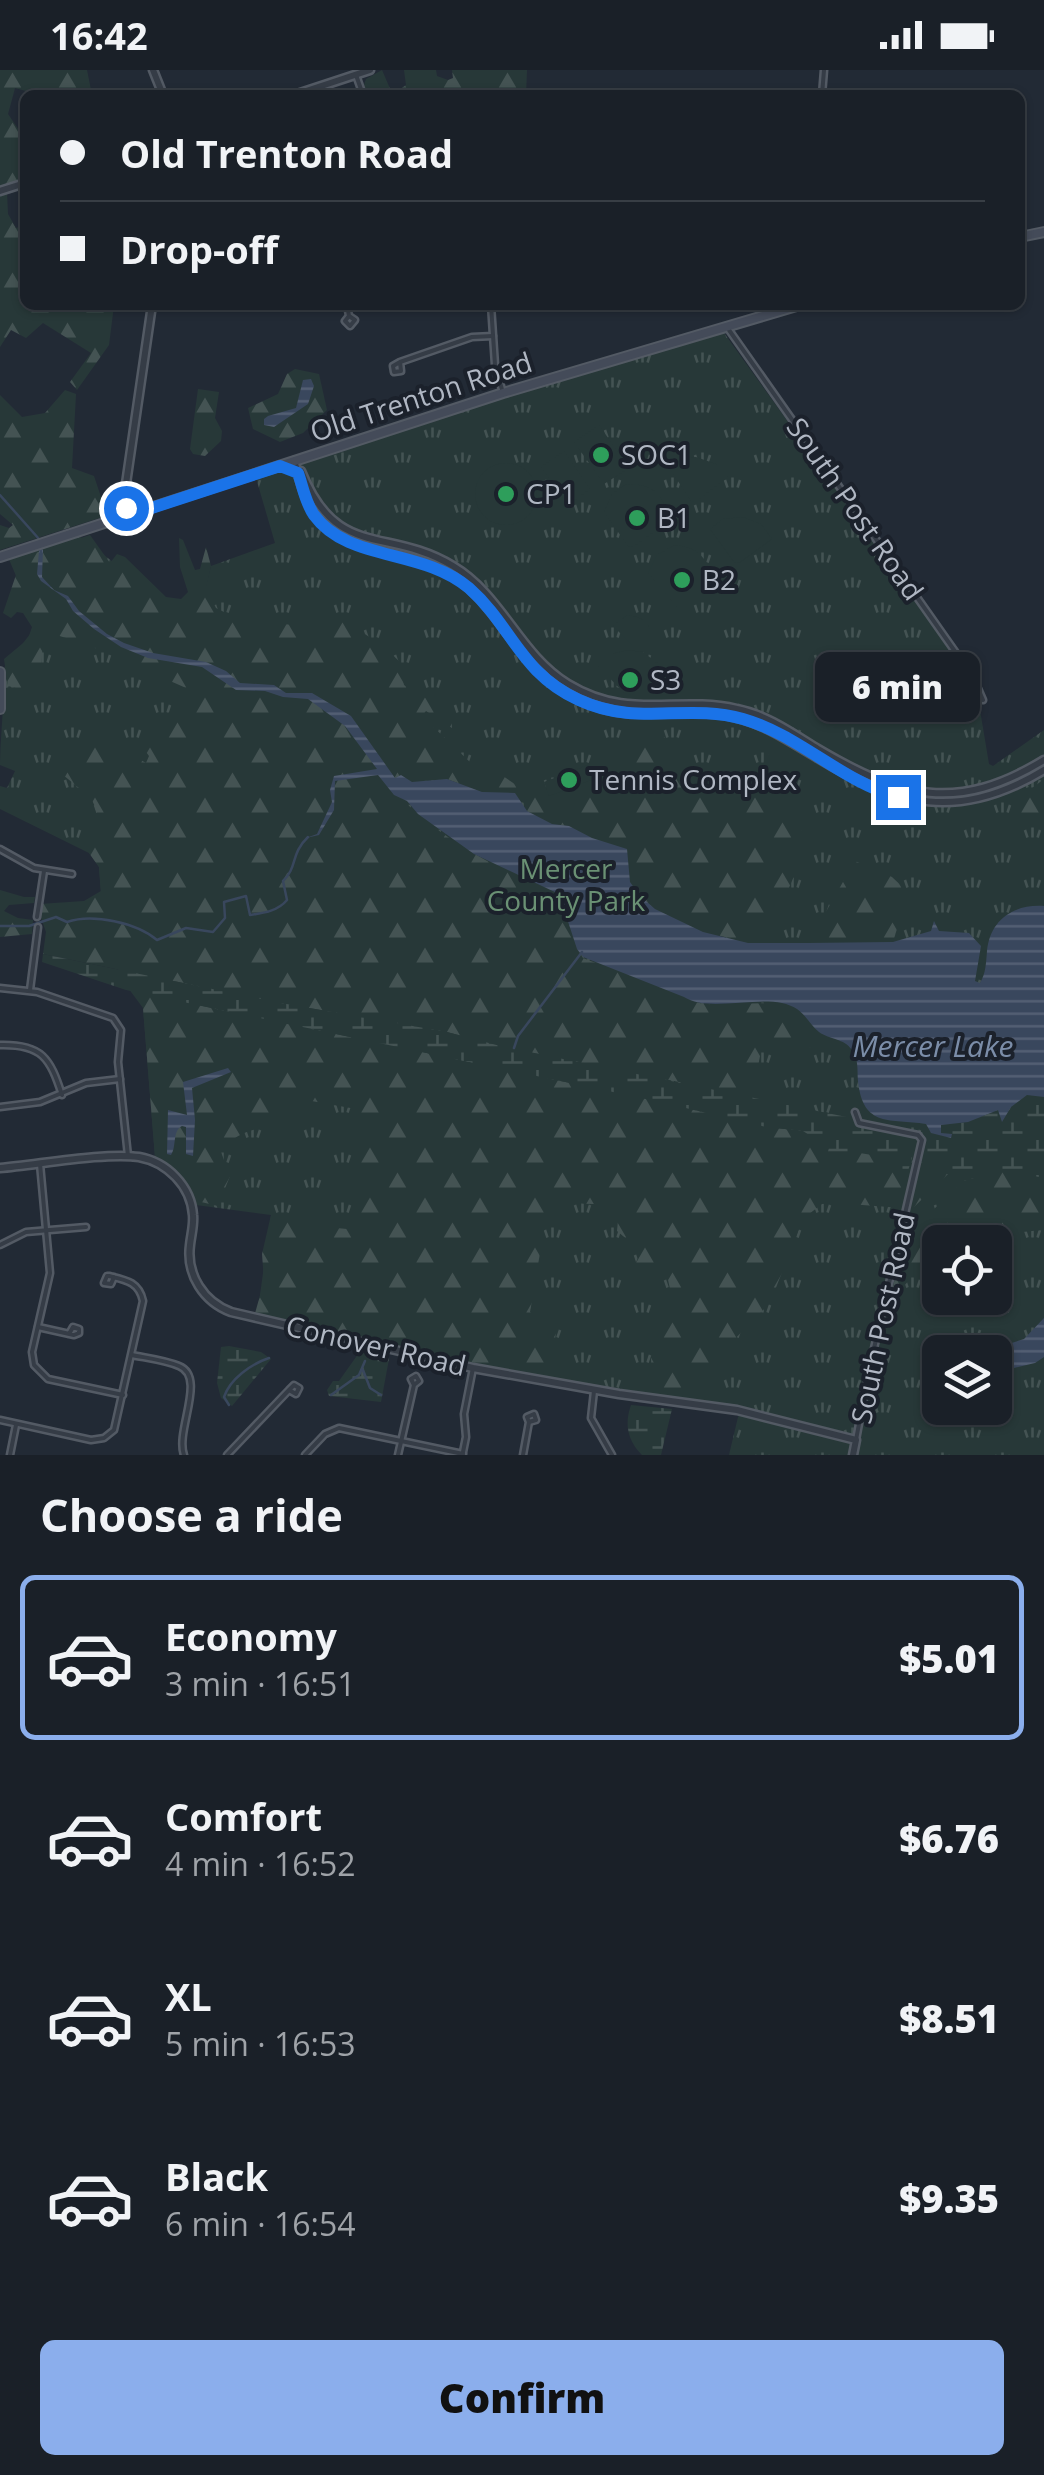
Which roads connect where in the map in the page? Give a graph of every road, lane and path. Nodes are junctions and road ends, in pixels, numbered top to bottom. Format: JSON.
{"nodes":[{"id":1,"x":370,"y":70,"type":"edge"},
{"id":2,"x":356,"y":74,"type":"junction"},
{"id":3,"x":309,"y":90,"type":"edge"},
{"id":4,"x":361,"y":90,"type":"edge"},
{"id":5,"x":151,"y":310,"type":"edge"},
{"id":6,"x":348,"y":310,"type":"edge"},
{"id":7,"x":491,"y":310,"type":"edge"},
{"id":8,"x":784,"y":310,"type":"edge"},
{"id":9,"x":350,"y":316,"type":"dead end"},
{"id":10,"x":728,"y":328,"type":"junction"},
{"id":11,"x":493,"y":336,"type":"junction"},
{"id":12,"x":400,"y":362,"type":"dead end"},
{"id":13,"x":503,"y":394,"type":"junction"},
{"id":14,"x":310,"y":456,"type":"junction"},
{"id":15,"x":296,"y":461,"type":"junction"},
{"id":16,"x":280,"y":466,"type":"junction"},
{"id":17,"x":300,"y":472,"type":"junction"},
{"id":18,"x":124,"y":502,"type":"junction"},
{"id":19,"x":134,"y":514,"type":"junction"},
{"id":20,"x":121,"y":518,"type":"junction"},
{"id":21,"x":0,"y":557,"type":"edge"},
{"id":22,"x":0,"y":672,"type":"edge"},
{"id":23,"x":980,"y":692,"type":"dead end"},
{"id":24,"x":0,"y":709,"type":"edge"},
{"id":25,"x":794,"y":739,"type":"junction"},
{"id":26,"x":1044,"y":760,"type":"edge"},
{"id":27,"x":1044,"y":770,"type":"edge"},
{"id":28,"x":0,"y":849,"type":"edge"},
{"id":29,"x":44,"y":871,"type":"junction"},
{"id":30,"x":72,"y":874,"type":"dead end"},
{"id":31,"x":37,"y":917,"type":"dead end"},
{"id":32,"x":38,"y":928,"type":"dead end"},
{"id":33,"x":0,"y":988,"type":"edge"},
{"id":34,"x":30,"y":990,"type":"junction"},
{"id":35,"x":0,"y":1045,"type":"edge"},
{"id":36,"x":120,"y":1079,"type":"junction"},
{"id":37,"x":62,"y":1094,"type":"junction"},
{"id":38,"x":0,"y":1106,"type":"edge"},
{"id":39,"x":855,"y":1112,"type":"dead end"},
{"id":40,"x":128,"y":1156,"type":"junction"},
{"id":41,"x":40,"y":1164,"type":"junction"},
{"id":42,"x":0,"y":1168,"type":"edge"},
{"id":43,"x":86,"y":1227,"type":"dead end"},
{"id":44,"x":46,"y":1231,"type":"junction"},
{"id":45,"x":0,"y":1245,"type":"edge"},
{"id":46,"x":114,"y":1277,"type":"dead end"},
{"id":47,"x":38,"y":1327,"type":"junction"},
{"id":48,"x":70,"y":1334,"type":"dead end"},
{"id":49,"x":132,"y":1355,"type":"junction"},
{"id":50,"x":474,"y":1368,"type":"junction"},
{"id":51,"x":414,"y":1384,"type":"dead end"},
{"id":52,"x":289,"y":1390,"type":"dead end"},
{"id":53,"x":594,"y":1390,"type":"junction"},
{"id":54,"x":124,"y":1395,"type":"junction"},
{"id":55,"x":0,"y":1420,"type":"edge"},
{"id":56,"x":529,"y":1422,"type":"dead end"},
{"id":57,"x":16,"y":1424,"type":"junction"},
{"id":58,"x":402,"y":1440,"type":"junction"},
{"id":59,"x":856,"y":1440,"type":"junction"},
{"id":60,"x":462,"y":1454,"type":"edge"},
{"id":61,"x":10,"y":1455,"type":"edge"},
{"id":62,"x":184,"y":1455,"type":"edge"},
{"id":63,"x":228,"y":1455,"type":"edge"},
{"id":64,"x":305,"y":1455,"type":"edge"},
{"id":65,"x":398,"y":1455,"type":"edge"},
{"id":66,"x":522,"y":1455,"type":"edge"},
{"id":67,"x":612,"y":1455,"type":"edge"},
{"id":68,"x":853,"y":1455,"type":"edge"}],
"edges":[{"from":1,"to":2,"type":"street"},
{"from":2,"to":3,"type":"street"},
{"from":2,"to":4,"type":"street"},
{"from":5,"to":18,"type":"street"},
{"from":6,"to":9,"type":"street"},
{"from":7,"to":11,"type":"street"},
{"from":8,"to":10,"type":"main road","name":"Old Trenton Road"},
{"from":10,"to":13,"type":"main road","name":"Old Trenton Road"},
{"from":10,"to":23,"type":"street","name":"South Post Road"},
{"from":11,"to":12,"type":"street"},
{"from":11,"to":13,"type":"street"},
{"from":13,"to":14,"type":"main road","name":"Old Trenton Road"},
{"from":14,"to":15,"type":"main road","name":"Old Trenton Road"},
{"from":14,"to":17,"type":"street"},
{"from":15,"to":16,"type":"main road","name":"Old Trenton Road"},
{"from":15,"to":17,"type":"street"},
{"from":16,"to":17,"type":"street"},
{"from":16,"to":19,"type":"main road","name":"Old Trenton Road"},
{"from":17,"to":25,"type":"street"},
{"from":18,"to":19,"type":"main road"},
{"from":18,"to":20,"type":"street"},
{"from":19,"to":20,"type":"main road","name":"Old Trenton Road"},
{"from":20,"to":21,"type":"main road","name":"Old Trenton Road"},
{"from":22,"to":24,"type":"main road"},
{"from":25,"to":26,"type":"street"},
{"from":25,"to":27,"type":"street"},
{"from":28,"to":29,"type":"street"},
{"from":29,"to":30,"type":"street"},
{"from":29,"to":31,"type":"street"},
{"from":32,"to":34,"type":"street"},
{"from":33,"to":34,"type":"street"},
{"from":34,"to":36,"type":"street"},
{"from":35,"to":37,"type":"street"},
{"from":36,"to":37,"type":"street"},
{"from":36,"to":40,"type":"street"},
{"from":37,"to":38,"type":"street"},
{"from":39,"to":59,"type":"street","name":"South Post Road"},
{"from":40,"to":41,"type":"street","name":"Conover Road"},
{"from":40,"to":50,"type":"street","name":"Conover Road"},
{"from":41,"to":42,"type":"street","name":"Conover Road"},
{"from":41,"to":44,"type":"street"},
{"from":43,"to":44,"type":"street"},
{"from":44,"to":45,"type":"street"},
{"from":44,"to":47,"type":"street"},
{"from":46,"to":49,"type":"street"},
{"from":47,"to":48,"type":"street"},
{"from":47,"to":54,"type":"street"},
{"from":49,"to":54,"type":"street"},
{"from":49,"to":62,"type":"street"},
{"from":50,"to":53,"type":"street","name":"Conover Road"},
{"from":50,"to":60,"type":"street"},
{"from":51,"to":58,"type":"street"},
{"from":52,"to":63,"type":"street"},
{"from":53,"to":59,"type":"street","name":"Conover Road"},
{"from":53,"to":67,"type":"street"},
{"from":54,"to":57,"type":"street"},
{"from":55,"to":57,"type":"street"},
{"from":56,"to":66,"type":"street"},
{"from":57,"to":61,"type":"street"},
{"from":58,"to":60,"type":"street"},
{"from":58,"to":64,"type":"street"},
{"from":58,"to":65,"type":"street"},
{"from":59,"to":68,"type":"street","name":"South Post Road"}]}
